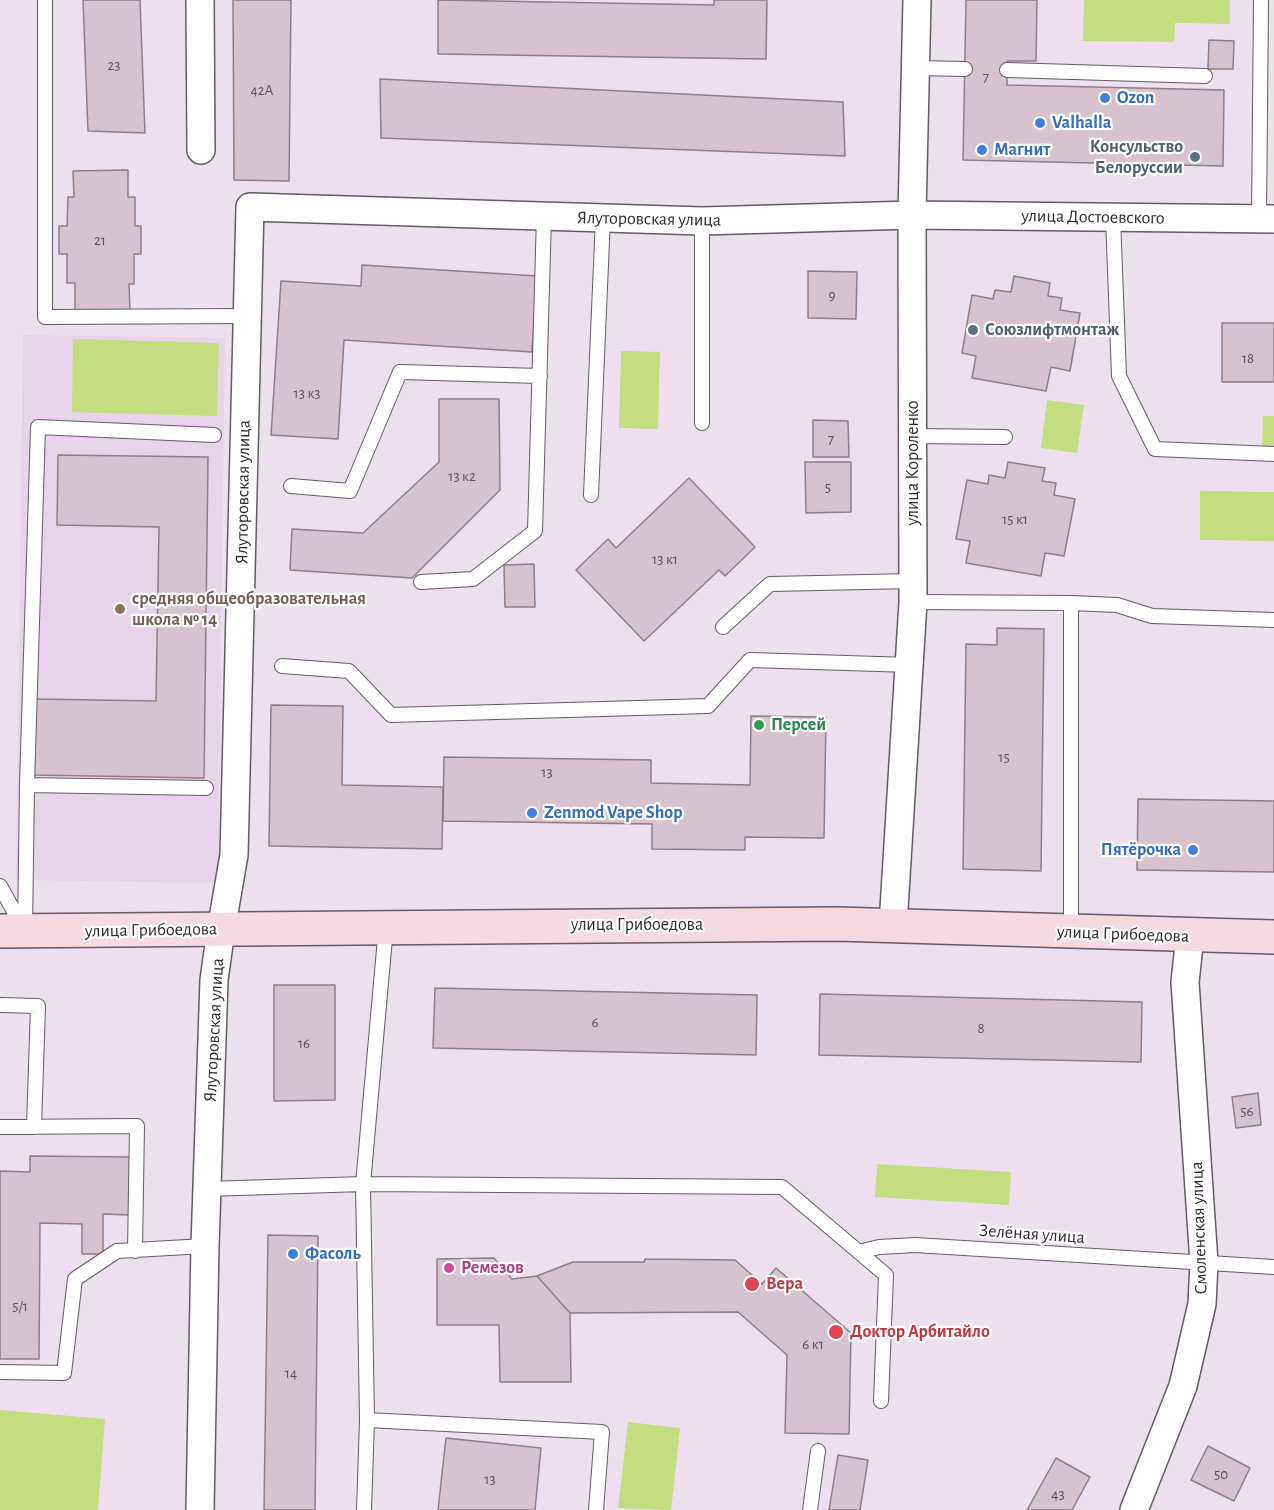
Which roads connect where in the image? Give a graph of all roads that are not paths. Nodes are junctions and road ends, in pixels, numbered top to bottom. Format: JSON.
{"nodes":[{"id":1,"x":45,"y":0,"type":"edge"},
{"id":2,"x":200,"y":0,"type":"edge"},
{"id":3,"x":917,"y":0,"type":"edge"},
{"id":4,"x":1261,"y":0,"type":"edge"},
{"id":5,"x":916,"y":68,"type":"junction"},
{"id":6,"x":965,"y":69,"type":"dead end"},
{"id":7,"x":1007,"y":70,"type":"dead end"},
{"id":8,"x":1205,"y":76,"type":"dead end"},
{"id":9,"x":201,"y":150,"type":"dead end"},
{"id":10,"x":912,"y":215,"type":"junction"},
{"id":11,"x":544,"y":216,"type":"junction"},
{"id":12,"x":1113,"y":217,"type":"junction"},
{"id":13,"x":603,"y":218,"type":"junction"},
{"id":14,"x":1267,"y":219,"type":"edge"},
{"id":15,"x":702,"y":221,"type":"junction"},
{"id":16,"x":248,"y":316,"type":"junction"},
{"id":17,"x":540,"y":376,"type":"junction"},
{"id":18,"x":702,"y":423,"type":"dead end"},
{"id":19,"x":214,"y":435,"type":"dead end"},
{"id":20,"x":913,"y":436,"type":"junction"},
{"id":21,"x":1005,"y":437,"type":"dead end"},
{"id":22,"x":1274,"y":454,"type":"edge"},
{"id":23,"x":291,"y":486,"type":"dead end"},
{"id":24,"x":591,"y":495,"type":"dead end"},
{"id":25,"x":422,"y":582,"type":"dead end"},
{"id":26,"x":913,"y":592,"type":"junction"},
{"id":27,"x":1071,"y":603,"type":"junction"},
{"id":28,"x":1274,"y":620,"type":"edge"},
{"id":29,"x":723,"y":627,"type":"dead end"},
{"id":30,"x":282,"y":666,"type":"dead end"},
{"id":31,"x":910,"y":666,"type":"junction"},
{"id":32,"x":27,"y":785,"type":"junction"},
{"id":33,"x":206,"y":788,"type":"dead end"},
{"id":34,"x":0,"y":886,"type":"edge"},
{"id":35,"x":893,"y":925,"type":"junction"},
{"id":36,"x":386,"y":927,"type":"junction"},
{"id":37,"x":220,"y":930,"type":"junction"},
{"id":38,"x":13,"y":931,"type":"edge"},
{"id":39,"x":1071,"y":933,"type":"junction"},
{"id":40,"x":1190,"y":936,"type":"junction"},
{"id":41,"x":1274,"y":937,"type":"edge"},
{"id":42,"x":0,"y":1005,"type":"edge"},
{"id":43,"x":0,"y":1127,"type":"edge"},
{"id":44,"x":34,"y":1127,"type":"junction"},
{"id":45,"x":363,"y":1184,"type":"junction"},
{"id":46,"x":207,"y":1189,"type":"junction"},
{"id":47,"x":205,"y":1245,"type":"junction"},
{"id":48,"x":135,"y":1251,"type":"junction"},
{"id":49,"x":859,"y":1252,"type":"junction"},
{"id":50,"x":1204,"y":1263,"type":"junction"},
{"id":51,"x":1274,"y":1267,"type":"edge"},
{"id":52,"x":0,"y":1372,"type":"edge"},
{"id":53,"x":881,"y":1401,"type":"dead end"},
{"id":54,"x":367,"y":1420,"type":"junction"},
{"id":55,"x":818,"y":1451,"type":"dead end"},
{"id":56,"x":200,"y":1510,"type":"edge"},
{"id":57,"x":364,"y":1510,"type":"edge"},
{"id":58,"x":596,"y":1510,"type":"edge"},
{"id":59,"x":810,"y":1510,"type":"edge"},
{"id":60,"x":1134,"y":1510,"type":"edge"}],
"edges":[{"from":1,"to":16,"type":"lane"},
{"from":2,"to":9,"type":"street"},
{"from":3,"to":5,"type":"street","name":"улица Короленко"},
{"from":4,"to":14,"type":"lane"},
{"from":5,"to":6,"type":"lane"},
{"from":5,"to":10,"type":"street","name":"улица Короленко"},
{"from":7,"to":8,"type":"lane"},
{"from":10,"to":12,"type":"street","name":"улица Достоевского"},
{"from":10,"to":15,"type":"street","name":"Ялуторовская улица"},
{"from":10,"to":20,"type":"street","name":"улица Короленко"},
{"from":11,"to":13,"type":"street","name":"Ялуторовская улица"},
{"from":11,"to":16,"type":"street","name":"Ялуторовская улица"},
{"from":11,"to":17,"type":"lane"},
{"from":12,"to":14,"type":"street","name":"улица Достоевского"},
{"from":12,"to":22,"type":"lane"},
{"from":13,"to":15,"type":"street","name":"Ялуторовская улица"},
{"from":13,"to":24,"type":"lane"},
{"from":15,"to":18,"type":"lane"},
{"from":16,"to":37,"type":"street","name":"Ялуторовская улица"},
{"from":17,"to":23,"type":"lane"},
{"from":17,"to":25,"type":"lane"},
{"from":19,"to":32,"type":"lane"},
{"from":20,"to":21,"type":"lane"},
{"from":20,"to":26,"type":"street","name":"улица Короленко"},
{"from":26,"to":27,"type":"lane"},
{"from":26,"to":29,"type":"lane"},
{"from":26,"to":31,"type":"street","name":"улица Короленко"},
{"from":27,"to":28,"type":"lane"},
{"from":27,"to":39,"type":"lane"},
{"from":30,"to":31,"type":"lane"},
{"from":31,"to":35,"type":"street","name":"улица Короленко"},
{"from":32,"to":33,"type":"lane"},
{"from":32,"to":38,"type":"lane"},
{"from":34,"to":38,"type":"lane"},
{"from":35,"to":36,"type":"street","name":"улица Грибоедова"},
{"from":35,"to":39,"type":"street","name":"улица Грибоедова"},
{"from":36,"to":37,"type":"street","name":"улица Грибоедова"},
{"from":36,"to":45,"type":"lane"},
{"from":37,"to":38,"type":"street","name":"улица Грибоедова"},
{"from":37,"to":46,"type":"street","name":"Ялуторовская улица"},
{"from":39,"to":40,"type":"street","name":"улица Грибоедова"},
{"from":40,"to":41,"type":"street","name":"улица Грибоедова"},
{"from":40,"to":50,"type":"street","name":"Смоленская улица"},
{"from":42,"to":44,"type":"lane"},
{"from":43,"to":44,"type":"lane"},
{"from":44,"to":48,"type":"lane"},
{"from":45,"to":46,"type":"lane"},
{"from":45,"to":49,"type":"lane"},
{"from":45,"to":54,"type":"lane"},
{"from":46,"to":47,"type":"street","name":"Ялуторовская улица"},
{"from":47,"to":48,"type":"lane"},
{"from":47,"to":56,"type":"street","name":"Ялуторовская улица"},
{"from":48,"to":52,"type":"lane"},
{"from":49,"to":50,"type":"lane","name":"Зелёная улица"},
{"from":49,"to":53,"type":"lane"},
{"from":50,"to":51,"type":"lane","name":"Зелёная улица"},
{"from":50,"to":60,"type":"street","name":"Смоленская улица"},
{"from":54,"to":57,"type":"lane"},
{"from":54,"to":58,"type":"lane"},
{"from":55,"to":59,"type":"lane"}]}
